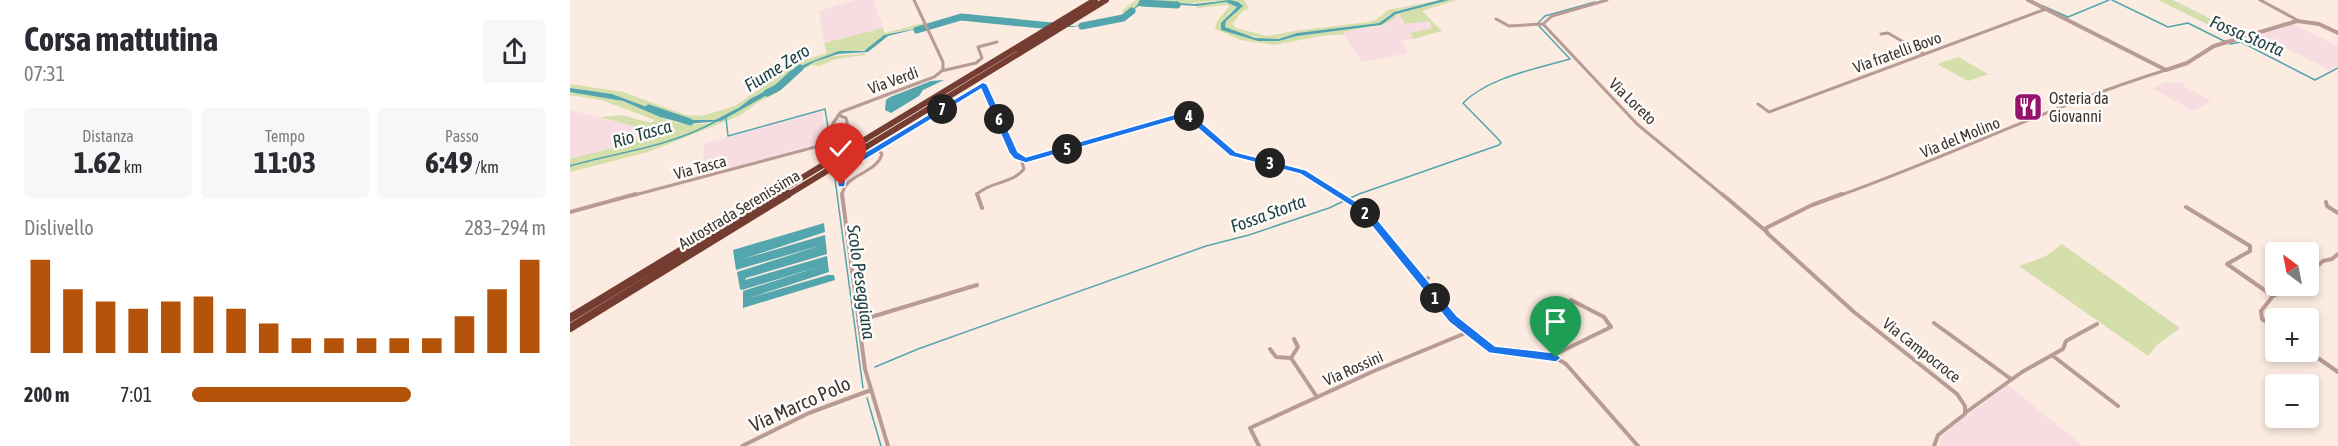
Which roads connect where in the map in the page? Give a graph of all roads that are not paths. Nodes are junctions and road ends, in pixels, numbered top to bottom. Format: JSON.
{"nodes":[{"id":1,"x":914,"y":0,"type":"edge"},
{"id":2,"x":1095,"y":0,"type":"edge"},
{"id":3,"x":1106,"y":0,"type":"edge"},
{"id":4,"x":1607,"y":0,"type":"edge"},
{"id":5,"x":2028,"y":0,"type":"edge"},
{"id":6,"x":2260,"y":0,"type":"edge"},
{"id":7,"x":2047,"y":9,"type":"junction"},
{"id":8,"x":1496,"y":19,"type":"dead end"},
{"id":9,"x":2299,"y":21,"type":"junction"},
{"id":10,"x":1543,"y":24,"type":"junction"},
{"id":11,"x":2338,"y":33,"type":"edge"},
{"id":12,"x":1881,"y":34,"type":"dead end"},
{"id":13,"x":997,"y":42,"type":"dead end"},
{"id":14,"x":1925,"y":54,"type":"junction"},
{"id":15,"x":2166,"y":70,"type":"junction"},
{"id":16,"x":941,"y":71,"type":"junction"},
{"id":17,"x":1758,"y":104,"type":"dead end"},
{"id":18,"x":838,"y":115,"type":"junction"},
{"id":19,"x":858,"y":138,"type":"dead end"},
{"id":20,"x":877,"y":149,"type":"dead end"},
{"id":21,"x":1021,"y":159,"type":"junction"},
{"id":22,"x":844,"y":187,"type":"junction"},
{"id":23,"x":2326,"y":202,"type":"dead end"},
{"id":24,"x":981,"y":207,"type":"dead end"},
{"id":25,"x":2186,"y":207,"type":"dead end"},
{"id":26,"x":570,"y":212,"type":"edge"},
{"id":27,"x":2338,"y":213,"type":"edge"},
{"id":28,"x":1767,"y":232,"type":"junction"},
{"id":29,"x":2338,"y":254,"type":"edge"},
{"id":30,"x":2319,"y":264,"type":"edge"},
{"id":31,"x":1428,"y":278,"type":"dead end"},
{"id":32,"x":1421,"y":281,"type":"junction"},
{"id":33,"x":977,"y":285,"type":"dead end"},
{"id":34,"x":2265,"y":290,"type":"edge"},
{"id":35,"x":2273,"y":296,"type":"edge"},
{"id":36,"x":1571,"y":300,"type":"dead end"},
{"id":37,"x":570,"y":318,"type":"edge"},
{"id":38,"x":858,"y":321,"type":"junction"},
{"id":39,"x":2265,"y":321,"type":"edge"},
{"id":40,"x":1934,"y":322,"type":"dead end"},
{"id":41,"x":2097,"y":324,"type":"dead end"},
{"id":42,"x":570,"y":328,"type":"edge"},
{"id":43,"x":1468,"y":332,"type":"junction"},
{"id":44,"x":1294,"y":339,"type":"dead end"},
{"id":45,"x":1270,"y":349,"type":"dead end"},
{"id":46,"x":2053,"y":356,"type":"junction"},
{"id":47,"x":1291,"y":358,"type":"junction"},
{"id":48,"x":1556,"y":358,"type":"junction"},
{"id":49,"x":2319,"y":359,"type":"edge"},
{"id":50,"x":2338,"y":372,"type":"edge"},
{"id":51,"x":2011,"y":379,"type":"junction"},
{"id":52,"x":871,"y":390,"type":"junction"},
{"id":53,"x":1317,"y":397,"type":"junction"},
{"id":54,"x":2118,"y":406,"type":"dead end"},
{"id":55,"x":1965,"y":414,"type":"junction"},
{"id":56,"x":742,"y":446,"type":"edge"},
{"id":57,"x":888,"y":446,"type":"edge"},
{"id":58,"x":1259,"y":446,"type":"edge"},
{"id":59,"x":1638,"y":446,"type":"edge"},
{"id":60,"x":1934,"y":446,"type":"edge"}],
"edges":[{"from":1,"to":16,"type":"street","name":"Via Verdi"},
{"from":2,"to":37,"type":"highway","name":"Autostrada Serenissima"},
{"from":3,"to":42,"type":"highway","name":"Autostrada Serenissima"},
{"from":4,"to":10,"type":"street"},
{"from":5,"to":7,"type":"street"},
{"from":6,"to":9,"type":"street"},
{"from":7,"to":14,"type":"street","name":"Via fratelli Bovo"},
{"from":7,"to":15,"type":"street"},
{"from":8,"to":10,"type":"street"},
{"from":9,"to":11,"type":"street"},
{"from":9,"to":15,"type":"street"},
{"from":10,"to":28,"type":"street","name":"Via Loreto"},
{"from":12,"to":14,"type":"street"},
{"from":13,"to":16,"type":"street"},
{"from":14,"to":17,"type":"street","name":"Via fratelli Bovo"},
{"from":15,"to":28,"type":"street","name":"Via del Molino"},
{"from":16,"to":18,"type":"street","name":"Via Verdi"},
{"from":18,"to":19,"type":"street"},
{"from":18,"to":26,"type":"street","name":"Via Tasca"},
{"from":20,"to":22,"type":"street"},
{"from":21,"to":22,"type":"street"},
{"from":21,"to":24,"type":"street"},
{"from":21,"to":32,"type":"street"},
{"from":22,"to":38,"type":"street"},
{"from":23,"to":27,"type":"street"},
{"from":25,"to":34,"type":"street"},
{"from":28,"to":55,"type":"street","name":"Via Campocroce"},
{"from":29,"to":30,"type":"street"},
{"from":31,"to":32,"type":"street"},
{"from":32,"to":43,"type":"street"},
{"from":33,"to":38,"type":"street"},
{"from":35,"to":39,"type":"street"},
{"from":36,"to":48,"type":"street"},
{"from":38,"to":52,"type":"street"},
{"from":40,"to":51,"type":"street","name":"Via Campocroce"},
{"from":41,"to":46,"type":"street"},
{"from":43,"to":48,"type":"street"},
{"from":43,"to":53,"type":"street","name":"Via Rossini"},
{"from":44,"to":47,"type":"street"},
{"from":45,"to":47,"type":"street"},
{"from":46,"to":51,"type":"street"},
{"from":46,"to":54,"type":"street"},
{"from":47,"to":53,"type":"street"},
{"from":48,"to":59,"type":"street"},
{"from":49,"to":50,"type":"street"},
{"from":51,"to":55,"type":"street"},
{"from":52,"to":56,"type":"street","name":"Via Marco Polo"},
{"from":52,"to":57,"type":"street"},
{"from":53,"to":58,"type":"street","name":"Via Rossini"},
{"from":55,"to":60,"type":"street"}]}
